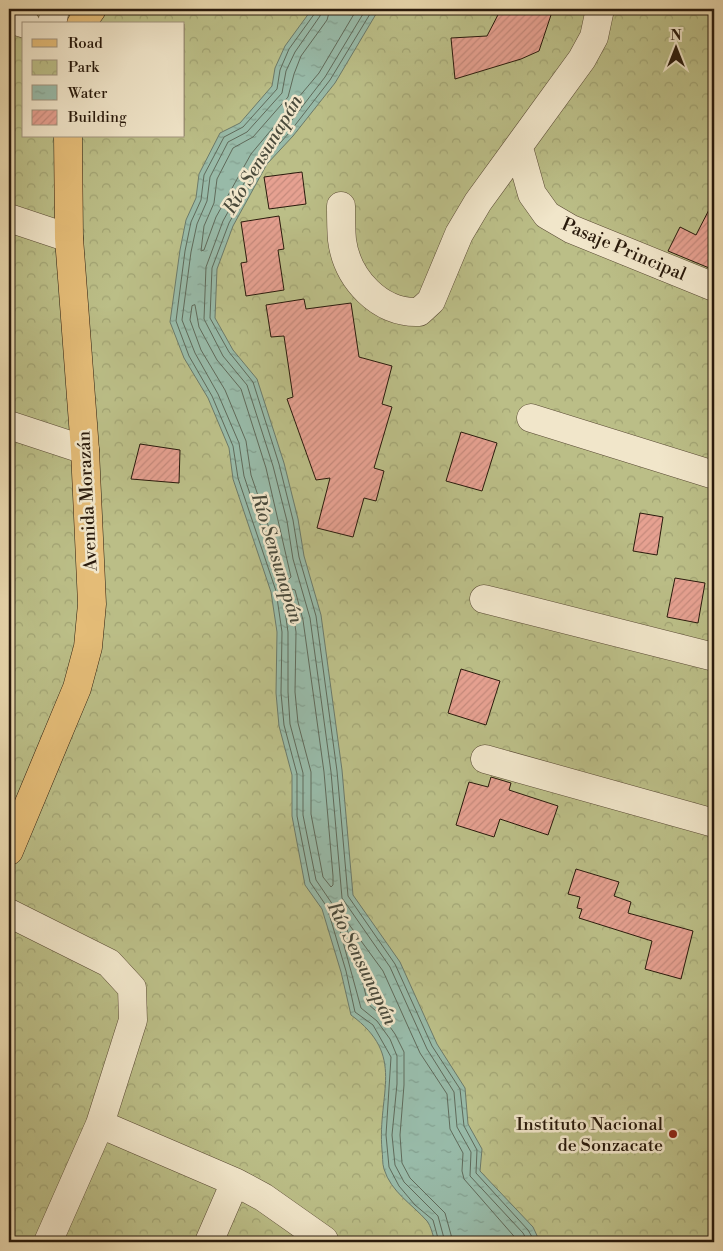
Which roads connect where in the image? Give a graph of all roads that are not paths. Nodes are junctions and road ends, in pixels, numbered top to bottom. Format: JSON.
{"nodes":[{"id":1,"x":55,"y":9,"type":"edge"},
{"id":2,"x":92,"y":9,"type":"edge"},
{"id":3,"x":600,"y":9,"type":"edge"},
{"id":4,"x":9,"y":19,"type":"edge"},
{"id":5,"x":52,"y":22,"type":"edge"},
{"id":6,"x":82,"y":22,"type":"edge"},
{"id":7,"x":22,"y":23,"type":"edge"},
{"id":8,"x":68,"y":138,"type":"edge"},
{"id":9,"x":519,"y":148,"type":"junction"},
{"id":10,"x":341,"y":206,"type":"dead end"},
{"id":11,"x":9,"y":218,"type":"edge"},
{"id":12,"x":69,"y":238,"type":"junction"},
{"id":13,"x":714,"y":287,"type":"edge"},
{"id":14,"x":531,"y":418,"type":"dead end"},
{"id":15,"x":9,"y":425,"type":"edge"},
{"id":16,"x":85,"y":450,"type":"junction"},
{"id":17,"x":714,"y":475,"type":"edge"},
{"id":18,"x":484,"y":599,"type":"dead end"},
{"id":19,"x":714,"y":657,"type":"edge"},
{"id":20,"x":485,"y":759,"type":"dead end"},
{"id":21,"x":714,"y":823,"type":"edge"},
{"id":22,"x":9,"y":850,"type":"edge"},
{"id":23,"x":9,"y":913,"type":"edge"},
{"id":24,"x":100,"y":1124,"type":"junction"},
{"id":25,"x":235,"y":1182,"type":"junction"},
{"id":26,"x":324,"y":1240,"type":"dead end"},
{"id":27,"x":48,"y":1242,"type":"edge"},
{"id":28,"x":209,"y":1242,"type":"edge"}],
"edges":[{"from":1,"to":5,"type":"street"},
{"from":2,"to":6,"type":"main road"},
{"from":3,"to":9,"type":"street"},
{"from":4,"to":7,"type":"street"},
{"from":8,"to":12,"type":"main road","name":"Avenida Morazán"},
{"from":9,"to":10,"type":"street"},
{"from":9,"to":13,"type":"street","name":"Pasaje Principal"},
{"from":11,"to":12,"type":"street"},
{"from":12,"to":16,"type":"main road","name":"Avenida Morazán"},
{"from":14,"to":17,"type":"street"},
{"from":15,"to":16,"type":"street"},
{"from":16,"to":22,"type":"main road","name":"Avenida Morazán"},
{"from":18,"to":19,"type":"street"},
{"from":20,"to":21,"type":"street"},
{"from":23,"to":24,"type":"street"},
{"from":24,"to":25,"type":"street"},
{"from":24,"to":27,"type":"street"},
{"from":25,"to":26,"type":"street"},
{"from":25,"to":28,"type":"street"}]}
